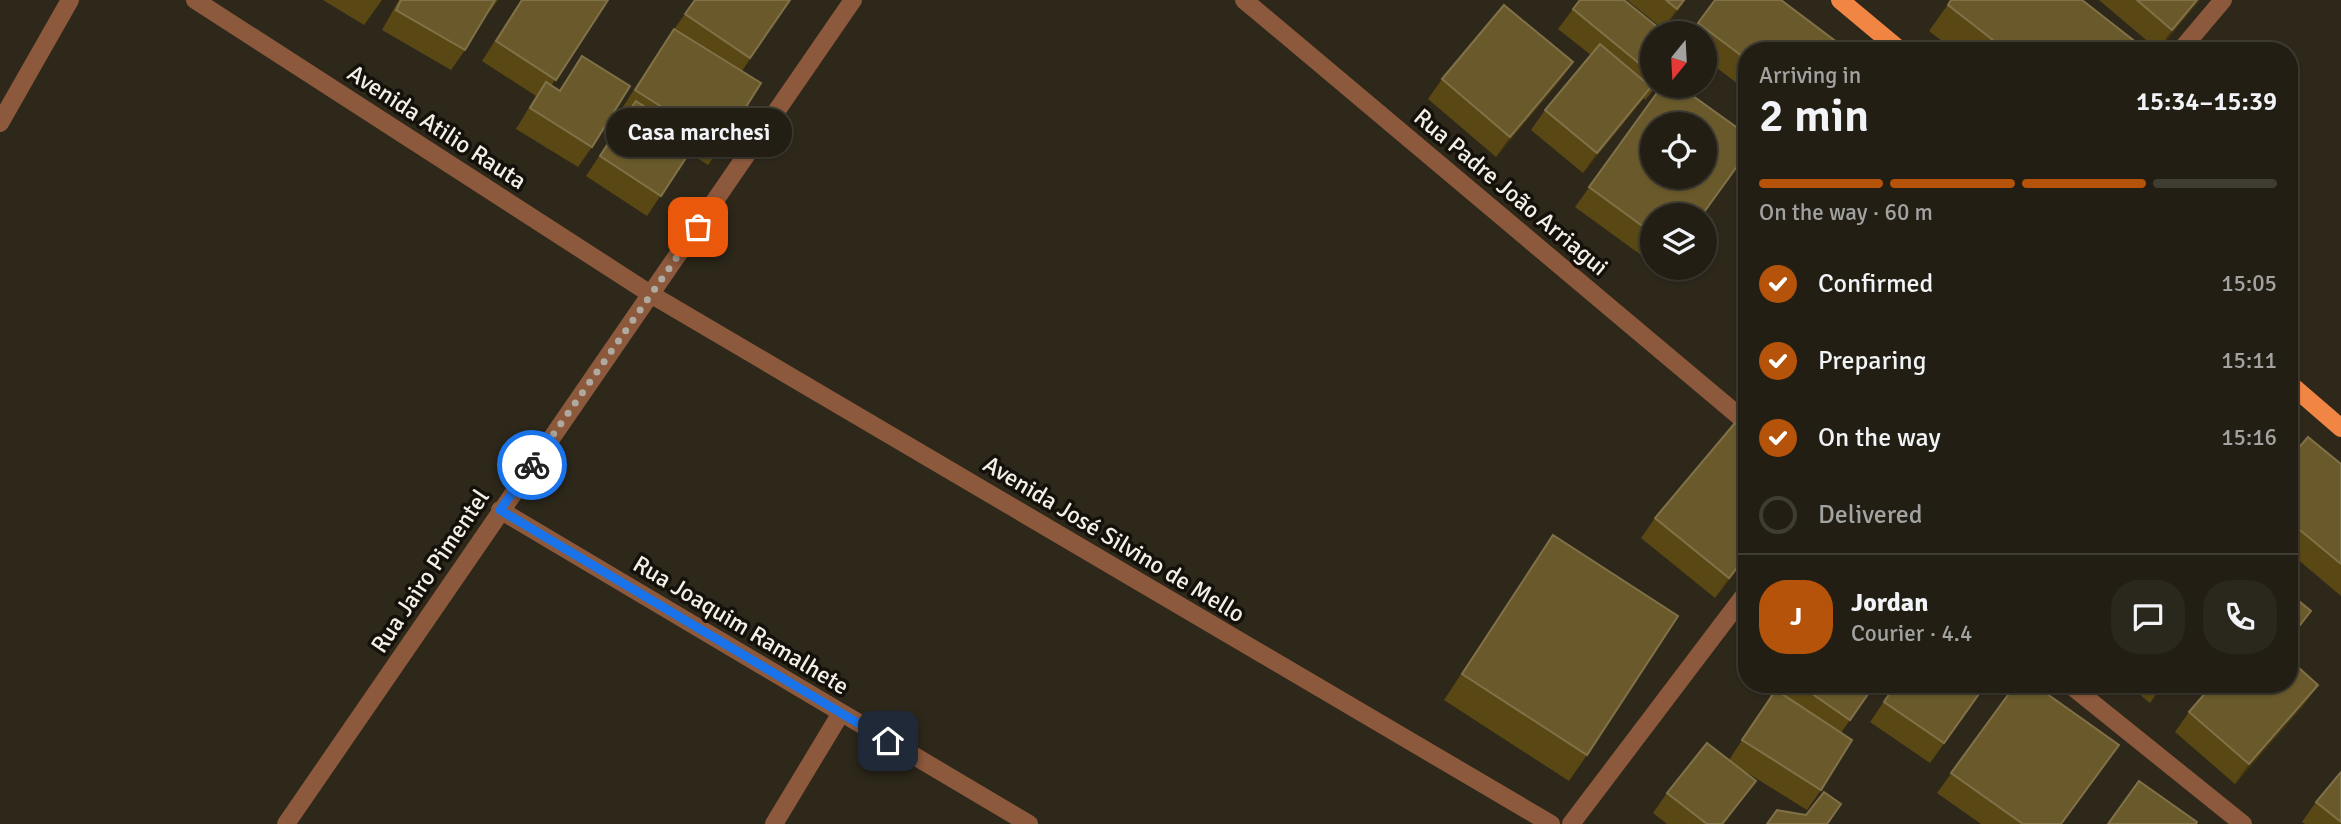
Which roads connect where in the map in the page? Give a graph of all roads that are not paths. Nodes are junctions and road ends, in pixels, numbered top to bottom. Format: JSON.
{"nodes":[{"id":1,"x":70,"y":0,"type":"edge"},
{"id":2,"x":195,"y":0,"type":"edge"},
{"id":3,"x":853,"y":0,"type":"edge"},
{"id":4,"x":1244,"y":0,"type":"edge"},
{"id":5,"x":1840,"y":0,"type":"edge"},
{"id":6,"x":2223,"y":0,"type":"edge"},
{"id":7,"x":1890,"y":42,"type":"edge"},
{"id":8,"x":2188,"y":42,"type":"edge"},
{"id":9,"x":0,"y":122,"type":"edge"},
{"id":10,"x":652,"y":295,"type":"junction"},
{"id":11,"x":2298,"y":391,"type":"edge"},
{"id":12,"x":1738,"y":415,"type":"edge"},
{"id":13,"x":2341,"y":428,"type":"edge"},
{"id":14,"x":500,"y":510,"type":"junction"},
{"id":15,"x":1738,"y":604,"type":"edge"},
{"id":16,"x":2080,"y":693,"type":"edge"},
{"id":17,"x":841,"y":713,"type":"junction"},
{"id":18,"x":286,"y":824,"type":"edge"},
{"id":19,"x":774,"y":824,"type":"edge"},
{"id":20,"x":1029,"y":824,"type":"edge"},
{"id":21,"x":1551,"y":824,"type":"edge"},
{"id":22,"x":1571,"y":824,"type":"edge"},
{"id":23,"x":2244,"y":824,"type":"edge"}],
"edges":[{"from":1,"to":9,"type":"street"},
{"from":2,"to":10,"type":"street","name":"Avenida Atilio Rauta"},
{"from":3,"to":10,"type":"street","name":"Rua Jairo Pimentel"},
{"from":4,"to":12,"type":"street","name":"Rua Padre João Arriagui"},
{"from":5,"to":7,"type":"main road"},
{"from":6,"to":8,"type":"street"},
{"from":10,"to":14,"type":"street","name":"Rua Jairo Pimentel"},
{"from":10,"to":21,"type":"street","name":"Avenida José Silvino de Mello"},
{"from":11,"to":13,"type":"main road"},
{"from":14,"to":17,"type":"street","name":"Rua Joaquim Ramalhete"},
{"from":14,"to":18,"type":"street","name":"Rua Jairo Pimentel"},
{"from":15,"to":22,"type":"street"},
{"from":16,"to":23,"type":"street"},
{"from":17,"to":19,"type":"street"},
{"from":17,"to":20,"type":"street","name":"Rua Joaquim Ramalhete"}]}
